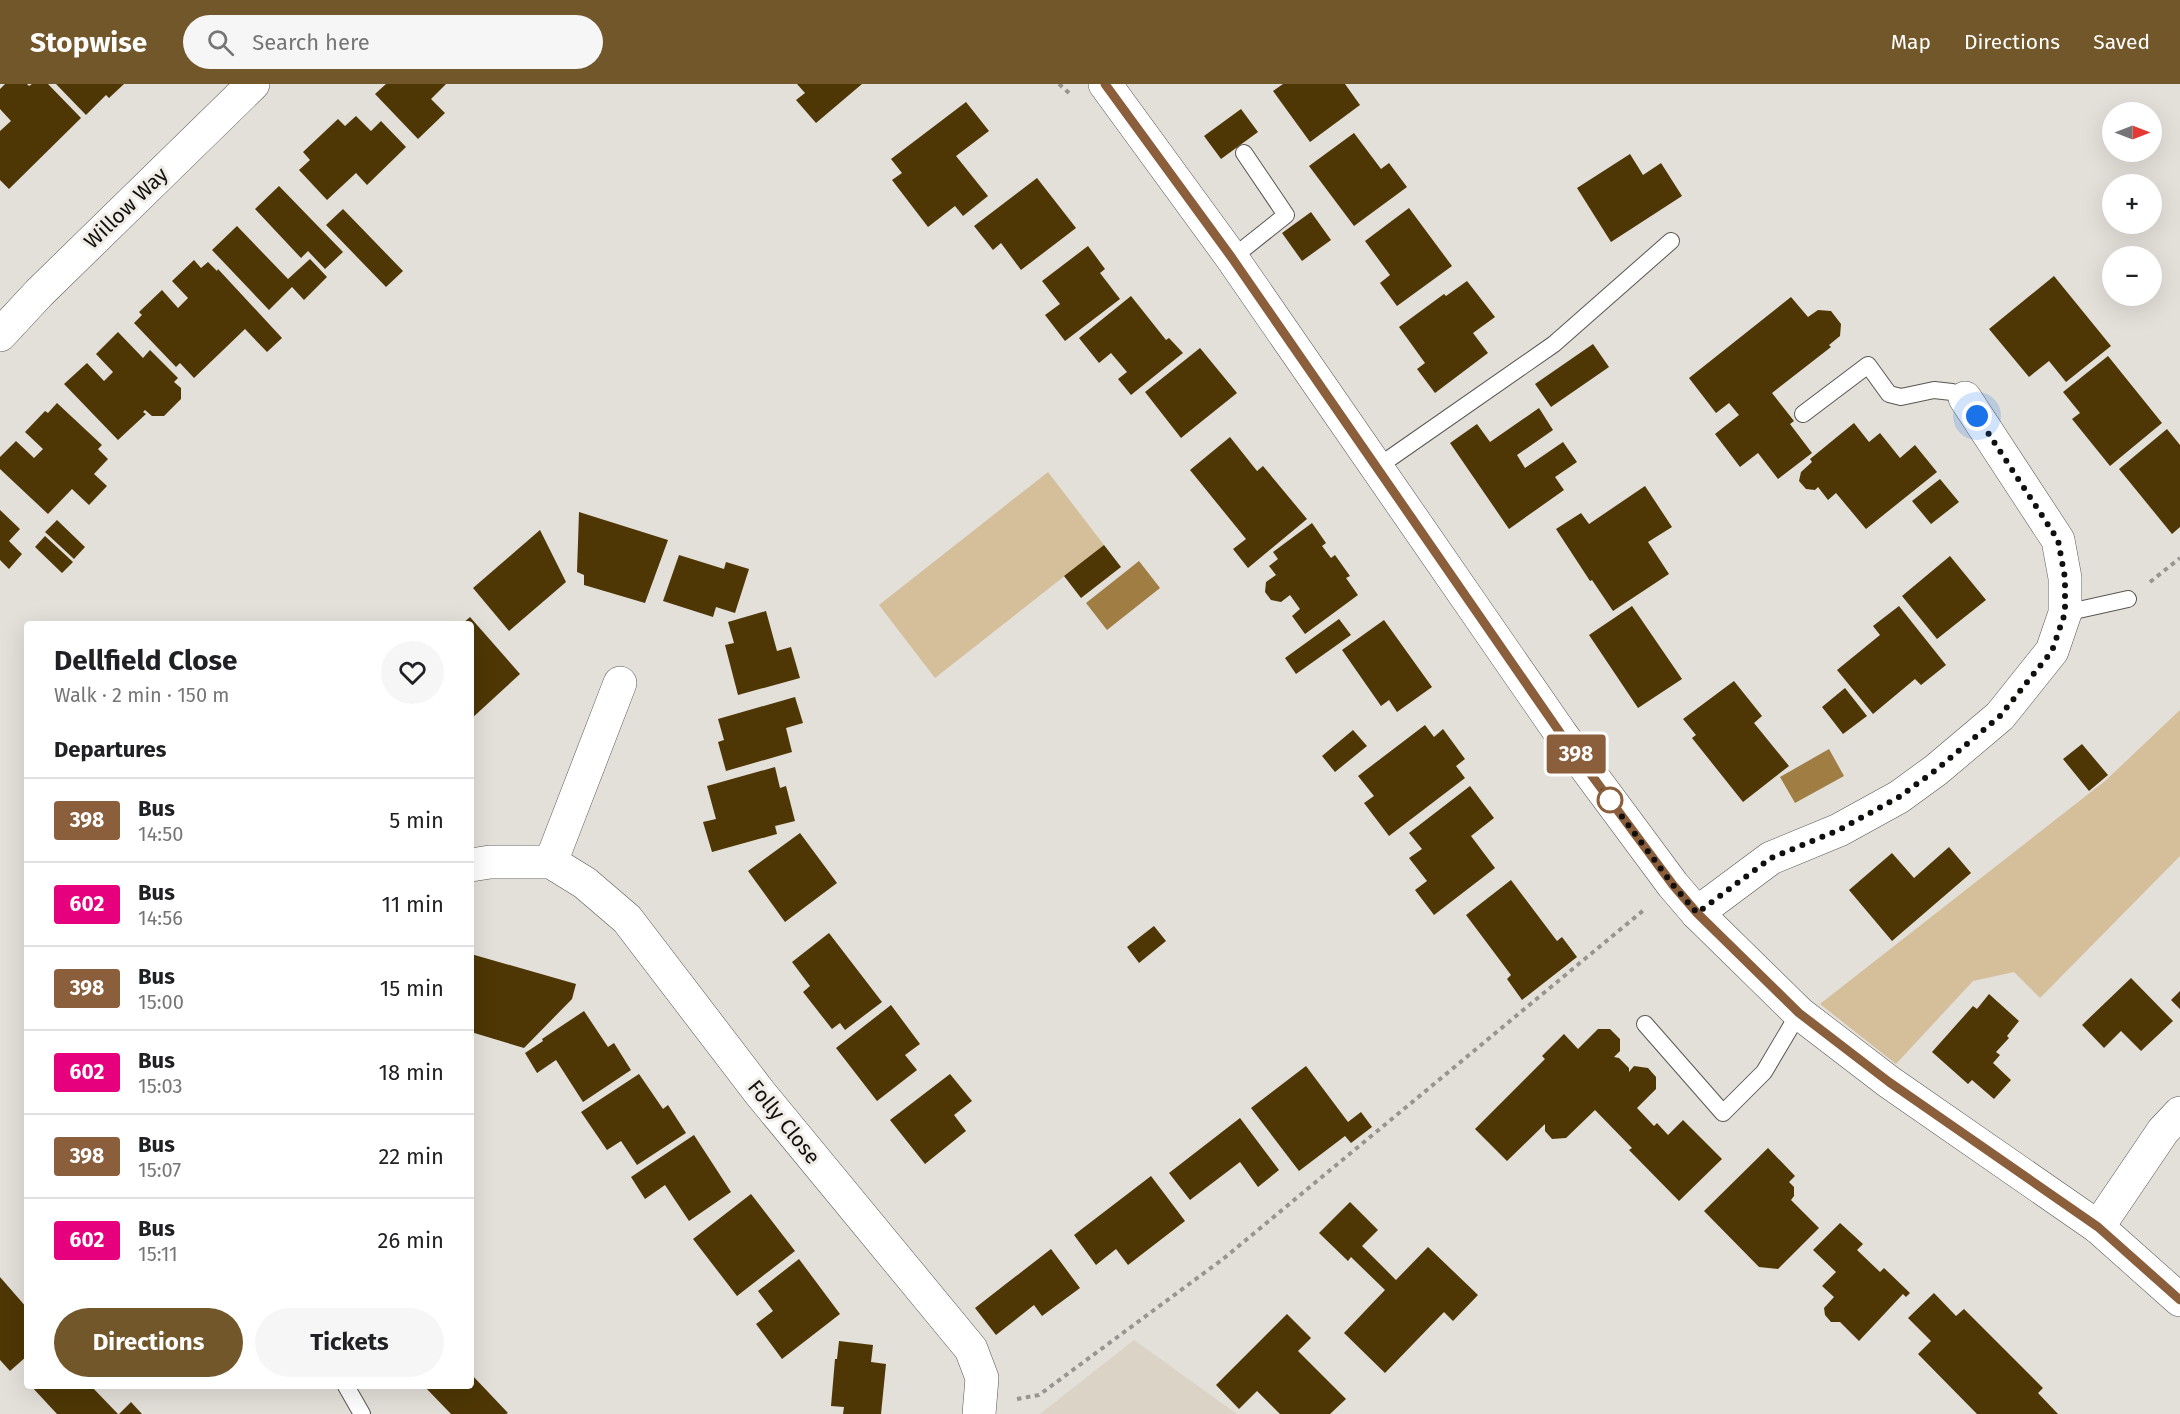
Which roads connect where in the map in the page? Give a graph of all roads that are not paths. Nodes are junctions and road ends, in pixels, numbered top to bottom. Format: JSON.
{"nodes":[{"id":1,"x":254,"y":84,"type":"edge"},
{"id":2,"x":1105,"y":84,"type":"edge"},
{"id":3,"x":1244,"y":153,"type":"dead end"},
{"id":4,"x":1671,"y":241,"type":"dead end"},
{"id":5,"x":1232,"y":258,"type":"junction"},
{"id":6,"x":0,"y":335,"type":"edge"},
{"id":7,"x":1965,"y":398,"type":"joint"},
{"id":8,"x":1803,"y":414,"type":"dead end"},
{"id":9,"x":1376,"y":468,"type":"junction"},
{"id":10,"x":2128,"y":599,"type":"road end"},
{"id":11,"x":2065,"y":613,"type":"junction"},
{"id":12,"x":620,"y":683,"type":"dead end"},
{"id":13,"x":551,"y":862,"type":"junction"},
{"id":14,"x":474,"y":865,"type":"edge"},
{"id":15,"x":1697,"y":913,"type":"junction"},
{"id":16,"x":1799,"y":1013,"type":"junction"},
{"id":17,"x":1645,"y":1024,"type":"dead end"},
{"id":18,"x":2180,"y":1113,"type":"edge"},
{"id":19,"x":2098,"y":1227,"type":"junction"},
{"id":20,"x":2180,"y":1300,"type":"edge"},
{"id":21,"x":348,"y":1389,"type":"edge"},
{"id":22,"x":980,"y":1409,"type":"edge"},
{"id":23,"x":362,"y":1414,"type":"edge"}],
"edges":[{"from":1,"to":6,"type":"street","name":"Willow Way"},
{"from":2,"to":5,"type":"street"},
{"from":3,"to":5,"type":"lane"},
{"from":4,"to":9,"type":"lane"},
{"from":5,"to":9,"type":"street"},
{"from":7,"to":8,"type":"lane"},
{"from":7,"to":11,"type":"street"},
{"from":9,"to":15,"type":"street"},
{"from":10,"to":11,"type":"lane"},
{"from":11,"to":15,"type":"street"},
{"from":12,"to":13,"type":"street"},
{"from":13,"to":14,"type":"street"},
{"from":13,"to":22,"type":"street","name":"Folly Close"},
{"from":15,"to":16,"type":"street"},
{"from":16,"to":17,"type":"lane"},
{"from":16,"to":19,"type":"street"},
{"from":18,"to":19,"type":"street"},
{"from":19,"to":20,"type":"street"},
{"from":21,"to":23,"type":"lane"}]}
